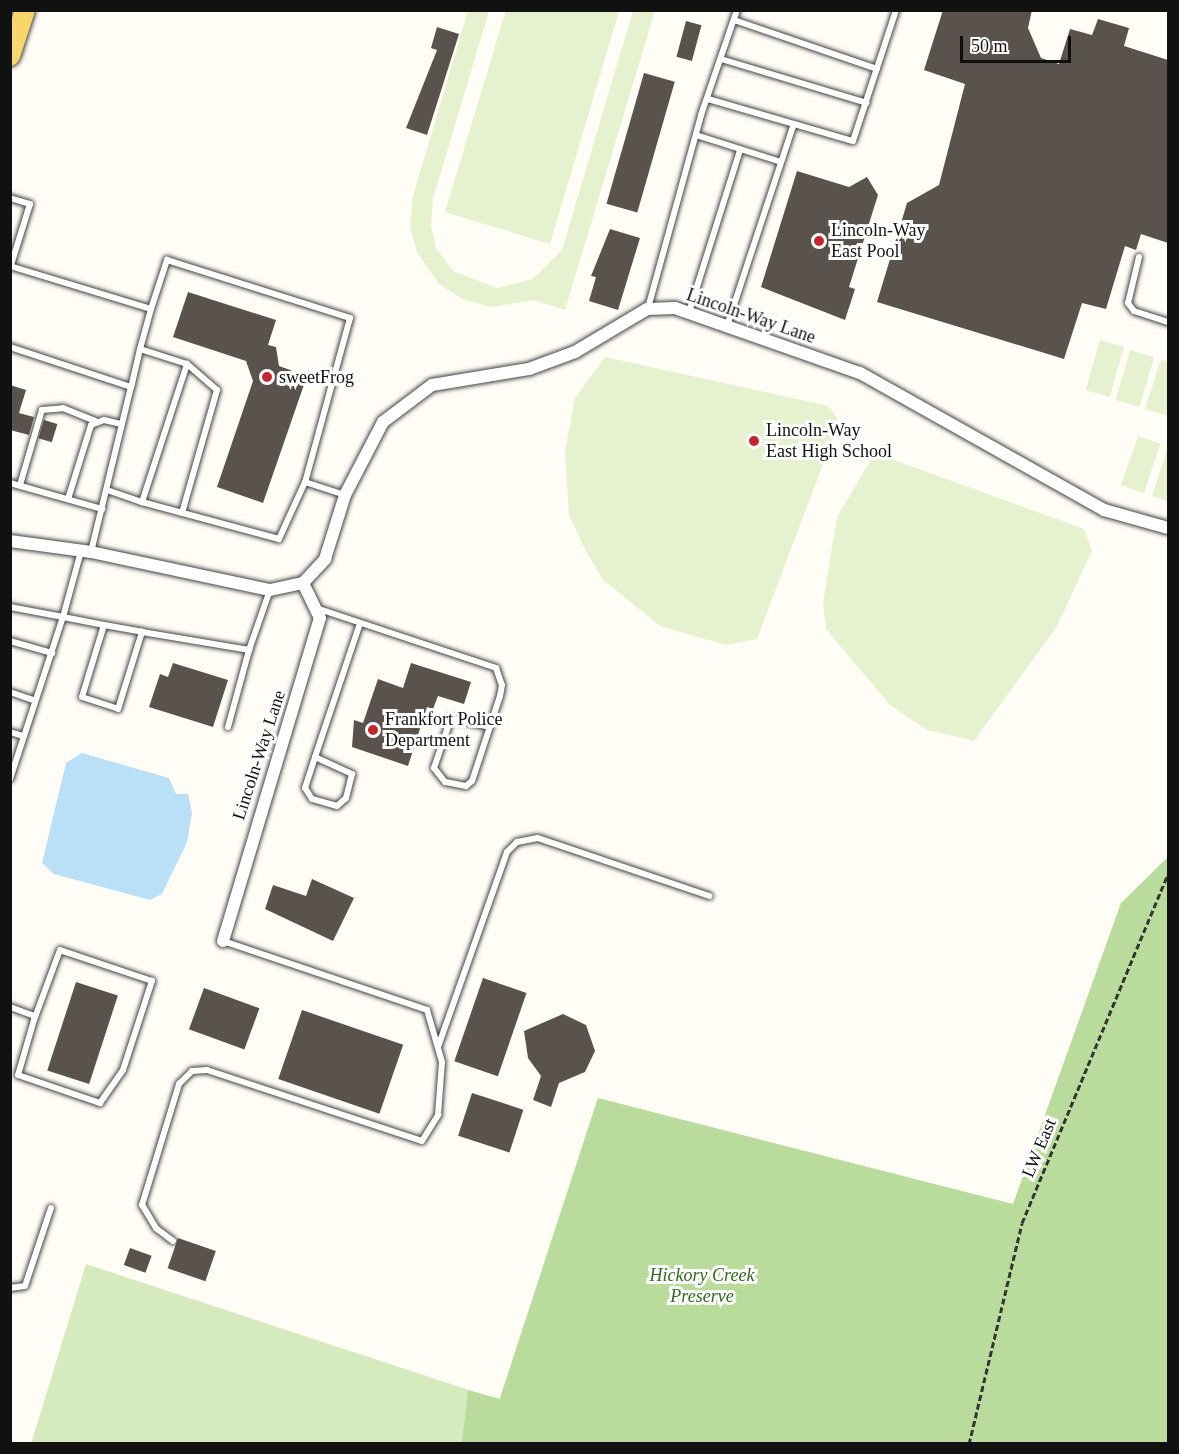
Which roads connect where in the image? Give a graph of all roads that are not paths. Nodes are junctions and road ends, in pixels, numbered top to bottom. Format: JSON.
{"nodes":[{"id":1,"x":737,"y":10,"type":"edge"},
{"id":2,"x":896,"y":10,"type":"edge"},
{"id":3,"x":19,"y":18,"type":"edge"},
{"id":4,"x":734,"y":20,"type":"junction"},
{"id":5,"x":10,"y":56,"type":"edge"},
{"id":6,"x":721,"y":59,"type":"junction"},
{"id":7,"x":877,"y":69,"type":"junction"},
{"id":8,"x":708,"y":99,"type":"junction"},
{"id":9,"x":867,"y":103,"type":"junction"},
{"id":10,"x":793,"y":126,"type":"junction"},
{"id":11,"x":696,"y":135,"type":"junction"},
{"id":12,"x":740,"y":150,"type":"junction"},
{"id":13,"x":778,"y":161,"type":"junction"},
{"id":14,"x":10,"y":198,"type":"edge"},
{"id":15,"x":1139,"y":256,"type":"dead end"},
{"id":16,"x":11,"y":265,"type":"edge"},
{"id":17,"x":151,"y":309,"type":"junction"},
{"id":18,"x":647,"y":309,"type":"junction"},
{"id":19,"x":688,"y":313,"type":"junction"},
{"id":20,"x":1168,"y":322,"type":"edge"},
{"id":21,"x":727,"y":326,"type":"junction"},
{"id":22,"x":10,"y":347,"type":"edge"},
{"id":23,"x":140,"y":350,"type":"junction"},
{"id":24,"x":188,"y":364,"type":"junction"},
{"id":25,"x":131,"y":387,"type":"junction"},
{"id":26,"x":96,"y":421,"type":"junction"},
{"id":27,"x":122,"y":424,"type":"junction"},
{"id":28,"x":304,"y":482,"type":"junction"},
{"id":29,"x":10,"y":483,"type":"edge"},
{"id":30,"x":20,"y":485,"type":"junction"},
{"id":31,"x":108,"y":490,"type":"junction"},
{"id":32,"x":345,"y":495,"type":"junction"},
{"id":33,"x":68,"y":499,"type":"junction"},
{"id":34,"x":142,"y":502,"type":"junction"},
{"id":35,"x":102,"y":509,"type":"junction"},
{"id":36,"x":182,"y":513,"type":"junction"},
{"id":37,"x":1168,"y":528,"type":"edge"},
{"id":38,"x":10,"y":541,"type":"edge"},
{"id":39,"x":86,"y":551,"type":"junction"},
{"id":40,"x":303,"y":583,"type":"junction"},
{"id":41,"x":270,"y":590,"type":"junction"},
{"id":42,"x":10,"y":607,"type":"edge"},
{"id":43,"x":315,"y":608,"type":"junction"},
{"id":44,"x":63,"y":617,"type":"junction"},
{"id":45,"x":360,"y":623,"type":"junction"},
{"id":46,"x":104,"y":625,"type":"junction"},
{"id":47,"x":142,"y":632,"type":"junction"},
{"id":48,"x":10,"y":640,"type":"edge"},
{"id":49,"x":249,"y":650,"type":"junction"},
{"id":50,"x":52,"y":652,"type":"junction"},
{"id":51,"x":10,"y":692,"type":"edge"},
{"id":52,"x":33,"y":700,"type":"junction"},
{"id":53,"x":228,"y":727,"type":"dead end"},
{"id":54,"x":489,"y":727,"type":"junction"},
{"id":55,"x":10,"y":732,"type":"edge"},
{"id":56,"x":23,"y":736,"type":"junction"},
{"id":57,"x":315,"y":757,"type":"junction"},
{"id":58,"x":11,"y":780,"type":"edge"},
{"id":59,"x":709,"y":896,"type":"dead end"},
{"id":60,"x":223,"y":941,"type":"joint"},
{"id":61,"x":10,"y":1007,"type":"edge"},
{"id":62,"x":34,"y":1020,"type":"junction"},
{"id":63,"x":438,"y":1048,"type":"junction"},
{"id":64,"x":51,"y":1208,"type":"dead end"},
{"id":65,"x":172,"y":1241,"type":"dead end"},
{"id":66,"x":10,"y":1288,"type":"edge"}],
"edges":[{"from":1,"to":4,"type":"lane"},
{"from":2,"to":7,"type":"lane"},
{"from":3,"to":5,"type":"main road"},
{"from":4,"to":6,"type":"lane"},
{"from":4,"to":7,"type":"lane"},
{"from":6,"to":8,"type":"lane"},
{"from":6,"to":9,"type":"lane"},
{"from":7,"to":9,"type":"lane"},
{"from":8,"to":10,"type":"lane"},
{"from":8,"to":11,"type":"lane"},
{"from":9,"to":10,"type":"lane"},
{"from":10,"to":13,"type":"lane"},
{"from":11,"to":12,"type":"lane"},
{"from":11,"to":18,"type":"lane"},
{"from":12,"to":13,"type":"lane"},
{"from":12,"to":19,"type":"lane"},
{"from":13,"to":21,"type":"lane"},
{"from":14,"to":16,"type":"lane"},
{"from":15,"to":20,"type":"lane"},
{"from":16,"to":17,"type":"lane"},
{"from":17,"to":23,"type":"lane"},
{"from":17,"to":28,"type":"lane"},
{"from":18,"to":19,"type":"street","name":"Lincoln-Way Lane"},
{"from":18,"to":32,"type":"street"},
{"from":19,"to":21,"type":"street","name":"Lincoln-Way Lane"},
{"from":21,"to":37,"type":"street","name":"Lincoln-Way Lane"},
{"from":22,"to":25,"type":"lane"},
{"from":23,"to":24,"type":"lane"},
{"from":23,"to":25,"type":"lane"},
{"from":24,"to":34,"type":"lane"},
{"from":24,"to":36,"type":"lane"},
{"from":25,"to":27,"type":"lane"},
{"from":26,"to":27,"type":"lane"},
{"from":26,"to":30,"type":"lane"},
{"from":26,"to":33,"type":"lane"},
{"from":27,"to":31,"type":"lane"},
{"from":28,"to":32,"type":"lane"},
{"from":28,"to":36,"type":"lane"},
{"from":29,"to":30,"type":"lane"},
{"from":30,"to":33,"type":"lane"},
{"from":31,"to":34,"type":"lane"},
{"from":31,"to":35,"type":"lane"},
{"from":32,"to":40,"type":"street"},
{"from":33,"to":35,"type":"lane"},
{"from":34,"to":36,"type":"lane"},
{"from":35,"to":39,"type":"lane"},
{"from":38,"to":39,"type":"street"},
{"from":39,"to":41,"type":"street"},
{"from":39,"to":44,"type":"lane"},
{"from":40,"to":41,"type":"street"},
{"from":40,"to":43,"type":"street","name":"Lincoln-Way Lane"},
{"from":41,"to":49,"type":"lane"},
{"from":42,"to":44,"type":"lane"},
{"from":43,"to":45,"type":"lane"},
{"from":43,"to":60,"type":"street","name":"Lincoln-Way Lane"},
{"from":44,"to":46,"type":"lane"},
{"from":44,"to":50,"type":"lane"},
{"from":45,"to":54,"type":"lane"},
{"from":45,"to":57,"type":"lane"},
{"from":46,"to":47,"type":"lane"},
{"from":46,"to":47,"type":"lane"},
{"from":47,"to":49,"type":"lane"},
{"from":48,"to":50,"type":"lane"},
{"from":49,"to":53,"type":"lane"},
{"from":50,"to":52,"type":"lane"},
{"from":51,"to":52,"type":"lane"},
{"from":52,"to":56,"type":"lane"},
{"from":54,"to":54,"type":"lane"},
{"from":55,"to":56,"type":"lane"},
{"from":56,"to":58,"type":"lane"},
{"from":57,"to":57,"type":"lane"},
{"from":59,"to":63,"type":"lane"},
{"from":60,"to":63,"type":"lane"},
{"from":61,"to":62,"type":"lane"},
{"from":62,"to":62,"type":"lane"},
{"from":63,"to":65,"type":"lane"},
{"from":64,"to":66,"type":"lane"}]}
